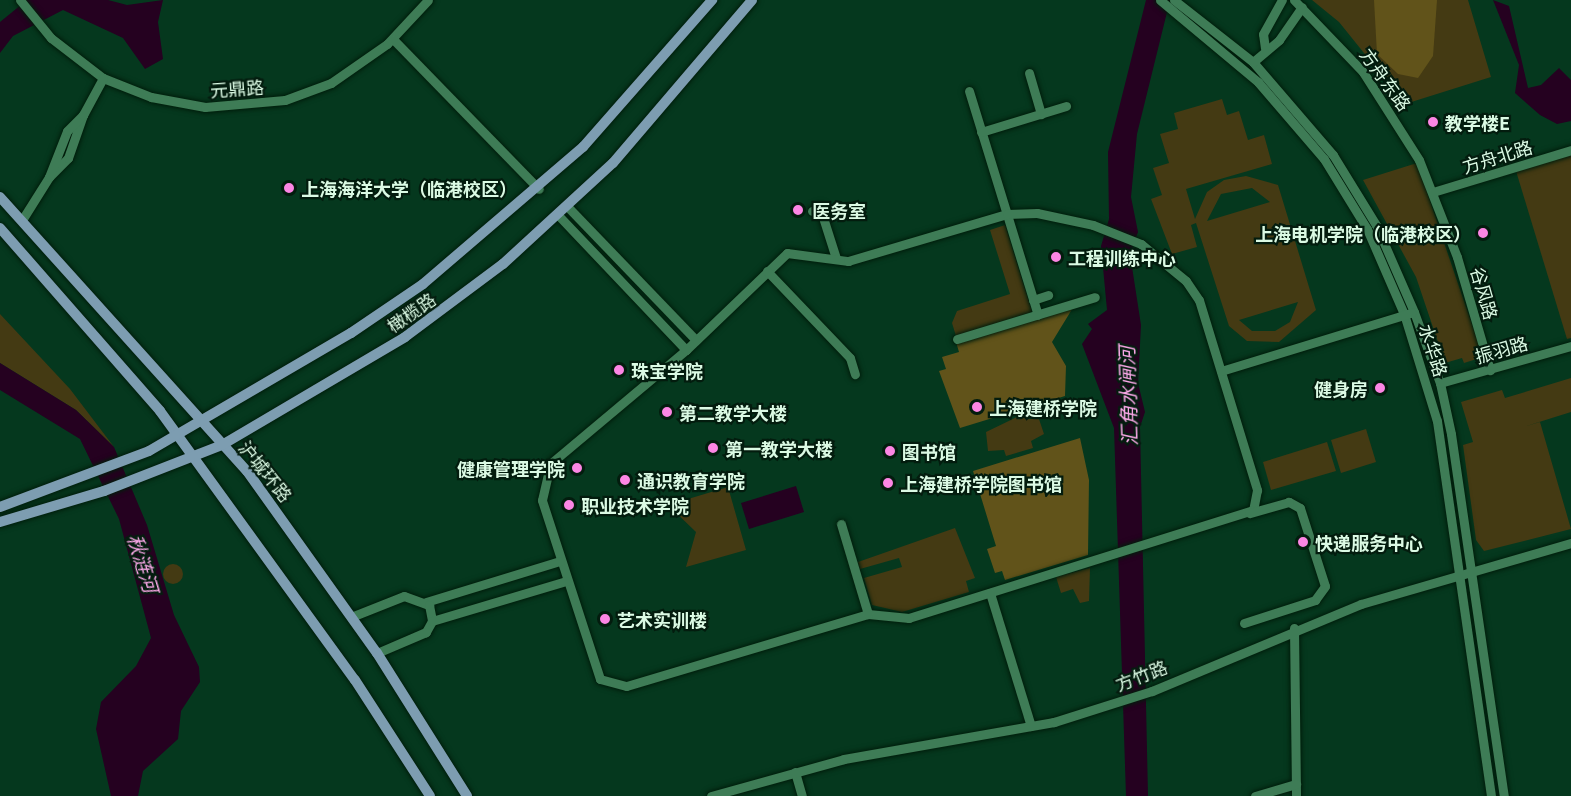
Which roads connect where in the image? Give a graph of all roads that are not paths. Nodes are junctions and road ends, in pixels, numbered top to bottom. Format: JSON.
{"nodes":[{"id":1,"x":428,"y":0,"type":"edge"},
{"id":2,"x":712,"y":0,"type":"edge"},
{"id":3,"x":752,"y":0,"type":"edge"},
{"id":4,"x":1160,"y":0,"type":"edge"},
{"id":5,"x":1282,"y":0,"type":"edge"},
{"id":6,"x":1294,"y":0,"type":"edge"},
{"id":7,"x":21,"y":1,"type":"edge"},
{"id":8,"x":1173,"y":3,"type":"edge"},
{"id":9,"x":1302,"y":7,"type":"junction"},
{"id":10,"x":393,"y":39,"type":"junction"},
{"id":11,"x":1265,"y":48,"type":"junction"},
{"id":12,"x":1253,"y":62,"type":"junction"},
{"id":13,"x":1029,"y":74,"type":"dead end"},
{"id":14,"x":103,"y":78,"type":"junction"},
{"id":15,"x":969,"y":91,"type":"dead end"},
{"id":16,"x":1066,"y":106,"type":"dead end"},
{"id":17,"x":1041,"y":114,"type":"junction"},
{"id":18,"x":82,"y":115,"type":"junction"},
{"id":19,"x":981,"y":132,"type":"junction"},
{"id":20,"x":1571,"y":150,"type":"edge"},
{"id":21,"x":49,"y":177,"type":"junction"},
{"id":22,"x":539,"y":189,"type":"junction"},
{"id":23,"x":1433,"y":192,"type":"junction"},
{"id":24,"x":0,"y":197,"type":"edge"},
{"id":25,"x":567,"y":206,"type":"junction"},
{"id":26,"x":812,"y":211,"type":"dead end"},
{"id":27,"x":558,"y":214,"type":"junction"},
{"id":28,"x":1007,"y":214,"type":"junction"},
{"id":29,"x":22,"y":220,"type":"junction"},
{"id":30,"x":0,"y":228,"type":"edge"},
{"id":31,"x":836,"y":258,"type":"junction"},
{"id":32,"x":767,"y":272,"type":"junction"},
{"id":33,"x":1048,"y":295,"type":"dead end"},
{"id":34,"x":1095,"y":297,"type":"dead end"},
{"id":35,"x":1033,"y":300,"type":"junction"},
{"id":36,"x":662,"y":304,"type":"junction"},
{"id":37,"x":652,"y":313,"type":"junction"},
{"id":38,"x":1409,"y":313,"type":"junction"},
{"id":39,"x":1038,"y":315,"type":"junction"},
{"id":40,"x":957,"y":339,"type":"dead end"},
{"id":41,"x":696,"y":340,"type":"junction"},
{"id":42,"x":1571,"y":346,"type":"edge"},
{"id":43,"x":686,"y":350,"type":"junction"},
{"id":44,"x":1490,"y":370,"type":"junction"},
{"id":45,"x":1221,"y":371,"type":"junction"},
{"id":46,"x":855,"y":374,"type":"dead end"},
{"id":47,"x":1440,"y":383,"type":"junction"},
{"id":48,"x":199,"y":421,"type":"junction"},
{"id":49,"x":177,"y":434,"type":"junction"},
{"id":50,"x":222,"y":444,"type":"junction"},
{"id":51,"x":193,"y":455,"type":"junction"},
{"id":52,"x":0,"y":507,"type":"edge"},
{"id":53,"x":1250,"y":513,"type":"junction"},
{"id":54,"x":0,"y":522,"type":"edge"},
{"id":55,"x":841,"y":524,"type":"dead end"},
{"id":56,"x":1571,"y":543,"type":"edge"},
{"id":57,"x":560,"y":561,"type":"junction"},
{"id":58,"x":1472,"y":573,"type":"junction"},
{"id":59,"x":1460,"y":576,"type":"junction"},
{"id":60,"x":566,"y":581,"type":"junction"},
{"id":61,"x":990,"y":593,"type":"junction"},
{"id":62,"x":426,"y":602,"type":"junction"},
{"id":63,"x":868,"y":614,"type":"junction"},
{"id":64,"x":351,"y":617,"type":"junction"},
{"id":65,"x":432,"y":621,"type":"junction"},
{"id":66,"x":1244,"y":623,"type":"dead end"},
{"id":67,"x":1294,"y":628,"type":"junction"},
{"id":68,"x":377,"y":653,"type":"junction"},
{"id":69,"x":1031,"y":726,"type":"junction"},
{"id":70,"x":795,"y":772,"type":"junction"},
{"id":71,"x":1296,"y":784,"type":"junction"},
{"id":72,"x":430,"y":796,"type":"edge"},
{"id":73,"x":467,"y":796,"type":"edge"},
{"id":74,"x":711,"y":796,"type":"edge"},
{"id":75,"x":802,"y":796,"type":"edge"},
{"id":76,"x":1255,"y":796,"type":"edge"},
{"id":77,"x":1296,"y":796,"type":"edge"},
{"id":78,"x":1491,"y":796,"type":"edge"},
{"id":79,"x":1504,"y":796,"type":"edge"}],
"edges":[{"from":1,"to":10,"type":"street","name":"元鼎路"},
{"from":2,"to":22,"type":"main road","name":"橄榄路"},
{"from":3,"to":25,"type":"main road","name":"橄榄路"},
{"from":4,"to":8,"type":"street","name":"水华路"},
{"from":5,"to":11,"type":"street"},
{"from":6,"to":9,"type":"street","name":"方舟东路"},
{"from":7,"to":14,"type":"street","name":"元鼎路"},
{"from":8,"to":12,"type":"street","name":"水华路"},
{"from":8,"to":38,"type":"street","name":"水华路"},
{"from":9,"to":11,"type":"street"},
{"from":9,"to":23,"type":"street","name":"方舟东路"},
{"from":10,"to":14,"type":"street","name":"元鼎路"},
{"from":10,"to":22,"type":"street"},
{"from":11,"to":12,"type":"street"},
{"from":12,"to":38,"type":"street","name":"水华路"},
{"from":13,"to":17,"type":"street"},
{"from":14,"to":18,"type":"street"},
{"from":15,"to":19,"type":"street"},
{"from":16,"to":17,"type":"street"},
{"from":17,"to":19,"type":"street"},
{"from":18,"to":21,"type":"street"},
{"from":18,"to":21,"type":"street"},
{"from":19,"to":28,"type":"street"},
{"from":20,"to":23,"type":"street","name":"方舟北路"},
{"from":21,"to":29,"type":"street"},
{"from":22,"to":48,"type":"main road","name":"橄榄路"},
{"from":23,"to":44,"type":"street","name":"谷风路"},
{"from":24,"to":29,"type":"main road","name":"沪城环路"},
{"from":25,"to":27,"type":"main road","name":"橄榄路"},
{"from":25,"to":36,"type":"street"},
{"from":26,"to":31,"type":"street"},
{"from":27,"to":37,"type":"street"},
{"from":27,"to":50,"type":"main road","name":"橄榄路"},
{"from":28,"to":31,"type":"street"},
{"from":28,"to":35,"type":"street"},
{"from":28,"to":45,"type":"street"},
{"from":29,"to":48,"type":"main road","name":"沪城环路"},
{"from":30,"to":49,"type":"main road"},
{"from":31,"to":32,"type":"street"},
{"from":32,"to":41,"type":"street"},
{"from":32,"to":46,"type":"street"},
{"from":33,"to":35,"type":"street"},
{"from":34,"to":39,"type":"street"},
{"from":35,"to":39,"type":"street"},
{"from":36,"to":37,"type":"street"},
{"from":36,"to":41,"type":"street"},
{"from":37,"to":43,"type":"street"},
{"from":38,"to":45,"type":"street"},
{"from":38,"to":47,"type":"street","name":"水华路"},
{"from":38,"to":59,"type":"street","name":"水华路"},
{"from":39,"to":40,"type":"street"},
{"from":41,"to":43,"type":"street"},
{"from":42,"to":44,"type":"street","name":"振羽路"},
{"from":43,"to":57,"type":"street"},
{"from":44,"to":47,"type":"street","name":"振羽路"},
{"from":45,"to":53,"type":"street"},
{"from":47,"to":58,"type":"street","name":"水华路"},
{"from":48,"to":49,"type":"main road","name":"橄榄路"},
{"from":48,"to":50,"type":"main road","name":"沪城环路"},
{"from":49,"to":51,"type":"main road"},
{"from":49,"to":52,"type":"main road","name":"橄榄路"},
{"from":50,"to":51,"type":"main road","name":"橄榄路"},
{"from":50,"to":64,"type":"main road","name":"沪城环路"},
{"from":51,"to":54,"type":"main road","name":"橄榄路"},
{"from":51,"to":72,"type":"main road"},
{"from":53,"to":61,"type":"street"},
{"from":53,"to":66,"type":"street"},
{"from":55,"to":63,"type":"street"},
{"from":56,"to":58,"type":"street","name":"方竹路"},
{"from":57,"to":60,"type":"street"},
{"from":57,"to":62,"type":"street"},
{"from":58,"to":59,"type":"street","name":"方竹路"},
{"from":58,"to":79,"type":"street","name":"水华路"},
{"from":59,"to":67,"type":"street","name":"方竹路"},
{"from":59,"to":78,"type":"street","name":"水华路"},
{"from":60,"to":63,"type":"street"},
{"from":60,"to":65,"type":"street"},
{"from":61,"to":63,"type":"street"},
{"from":61,"to":69,"type":"street"},
{"from":62,"to":64,"type":"street"},
{"from":62,"to":65,"type":"street"},
{"from":64,"to":68,"type":"main road","name":"沪城环路"},
{"from":65,"to":68,"type":"street"},
{"from":67,"to":69,"type":"street","name":"方竹路"},
{"from":67,"to":71,"type":"street"},
{"from":68,"to":73,"type":"main road","name":"沪城环路"},
{"from":69,"to":70,"type":"street","name":"方竹路"},
{"from":70,"to":74,"type":"street","name":"方竹路"},
{"from":70,"to":75,"type":"street"},
{"from":71,"to":76,"type":"street"},
{"from":71,"to":77,"type":"street"}]}
